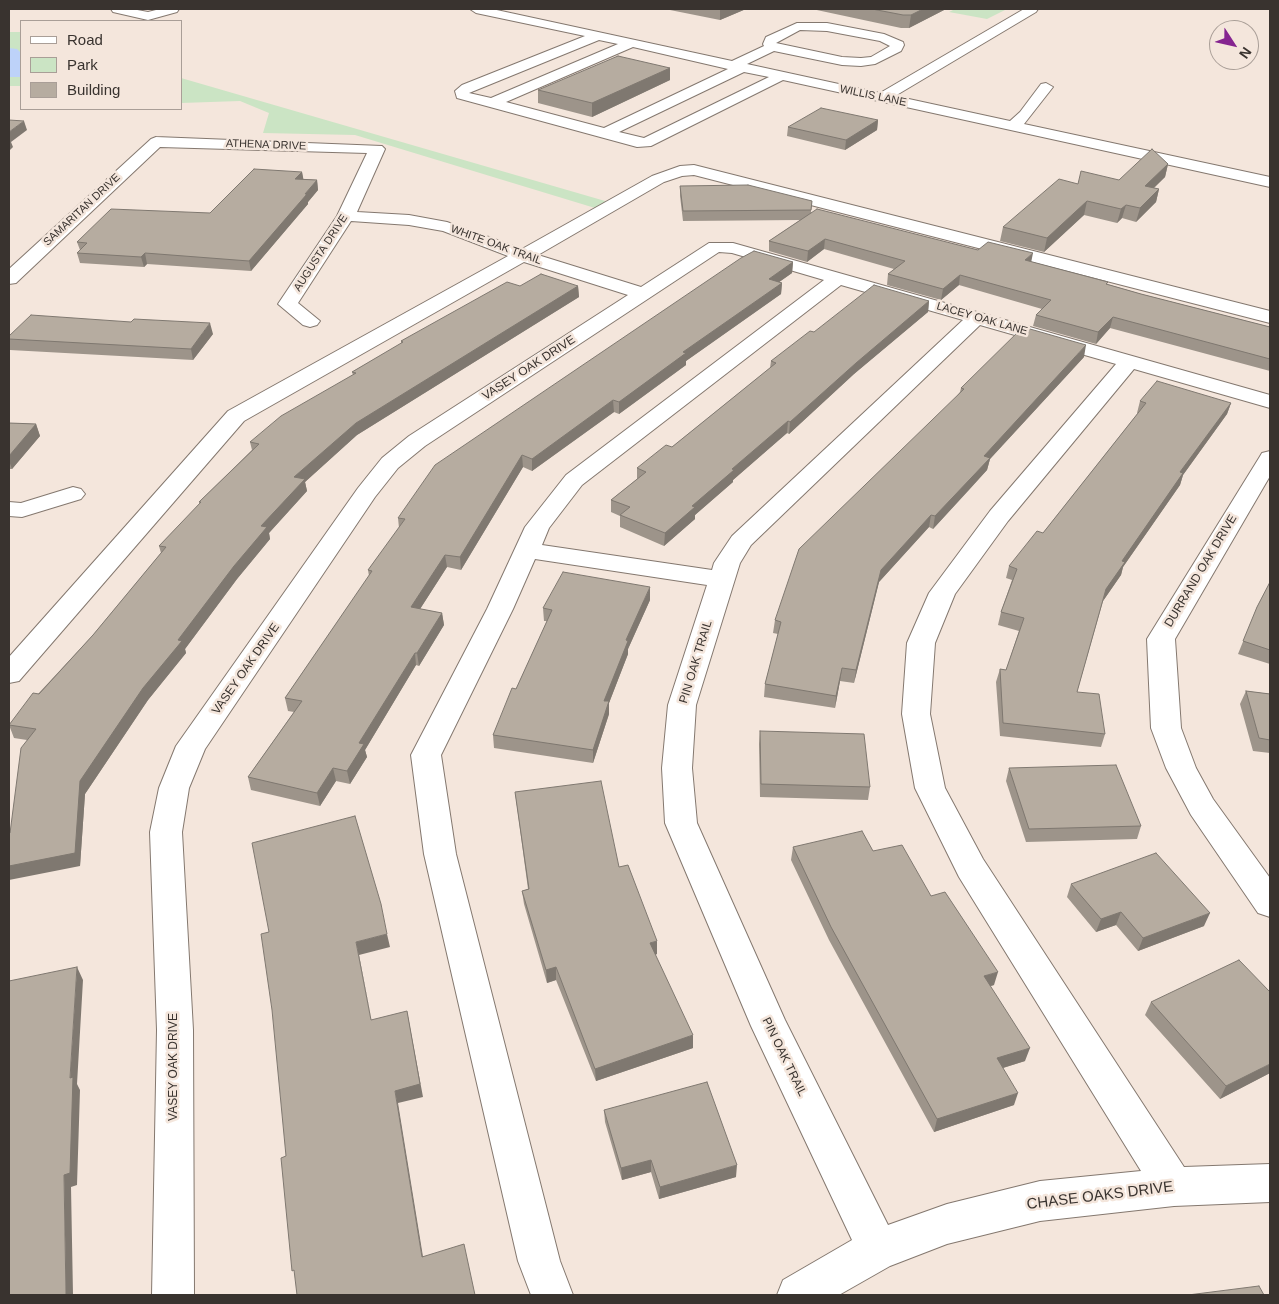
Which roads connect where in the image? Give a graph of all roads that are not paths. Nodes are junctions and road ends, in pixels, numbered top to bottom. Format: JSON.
{"nodes":[{"id":1,"x":117,"y":9,"type":"edge"},
{"id":2,"x":173,"y":9,"type":"edge"},
{"id":3,"x":476,"y":9,"type":"edge"},
{"id":4,"x":1032,"y":9,"type":"edge"},
{"id":5,"x":598,"y":36,"type":"junction"},
{"id":6,"x":631,"y":43,"type":"junction"},
{"id":7,"x":772,"y":47,"type":"junction"},
{"id":8,"x":736,"y":67,"type":"junction"},
{"id":9,"x":781,"y":76,"type":"junction"},
{"id":10,"x":1046,"y":87,"type":"dead end"},
{"id":11,"x":881,"y":98,"type":"junction"},
{"id":12,"x":492,"y":103,"type":"junction"},
{"id":13,"x":1012,"y":127,"type":"junction"},
{"id":14,"x":612,"y":135,"type":"junction"},
{"id":15,"x":156,"y":142,"type":"joint"},
{"id":16,"x":377,"y":149,"type":"joint"},
{"id":17,"x":1270,"y":182,"type":"edge"},
{"id":18,"x":346,"y":216,"type":"junction"},
{"id":19,"x":722,"y":247,"type":"joint"},
{"id":20,"x":523,"y":256,"type":"junction"},
{"id":21,"x":838,"y":278,"type":"junction"},
{"id":22,"x":9,"y":279,"type":"edge"},
{"id":23,"x":642,"y":294,"type":"junction"},
{"id":24,"x":1270,"y":317,"type":"edge"},
{"id":25,"x":976,"y":318,"type":"junction"},
{"id":26,"x":310,"y":321,"type":"dead end"},
{"id":27,"x":1130,"y":361,"type":"junction"},
{"id":28,"x":1270,"y":402,"type":"edge"},
{"id":29,"x":1270,"y":458,"type":"edge"},
{"id":30,"x":73,"y":494,"type":"dead end"},
{"id":31,"x":9,"y":509,"type":"edge"},
{"id":32,"x":527,"y":550,"type":"junction"},
{"id":33,"x":722,"y":579,"type":"junction"},
{"id":34,"x":9,"y":674,"type":"edge"},
{"id":35,"x":1270,"y":904,"type":"edge"},
{"id":36,"x":1270,"y":1183,"type":"edge"},
{"id":37,"x":1174,"y":1187,"type":"junction"},
{"id":38,"x":878,"y":1249,"type":"junction"},
{"id":39,"x":173,"y":1295,"type":"edge"},
{"id":40,"x":552,"y":1295,"type":"edge"},
{"id":41,"x":798,"y":1295,"type":"edge"}],
"edges":[{"from":1,"to":2,"type":"street"},
{"from":3,"to":5,"type":"street","name":"WILLIS LANE"},
{"from":4,"to":11,"type":"street"},
{"from":5,"to":6,"type":"street","name":"WILLIS LANE"},
{"from":5,"to":12,"type":"street"},
{"from":6,"to":8,"type":"street","name":"WILLIS LANE"},
{"from":6,"to":12,"type":"street"},
{"from":7,"to":7,"type":"street"},
{"from":7,"to":8,"type":"street"},
{"from":8,"to":9,"type":"street","name":"WILLIS LANE"},
{"from":8,"to":14,"type":"street"},
{"from":9,"to":11,"type":"street","name":"WILLIS LANE"},
{"from":9,"to":14,"type":"street"},
{"from":10,"to":13,"type":"street"},
{"from":11,"to":13,"type":"street","name":"WILLIS LANE"},
{"from":12,"to":14,"type":"street"},
{"from":13,"to":17,"type":"street","name":"WILLIS LANE"},
{"from":15,"to":16,"type":"street","name":"ATHENA DRIVE"},
{"from":15,"to":22,"type":"street","name":"SAMARITAN DRIVE"},
{"from":16,"to":18,"type":"street","name":"AUGUSTA DRIVE"},
{"from":18,"to":20,"type":"street","name":"WHITE OAK TRAIL"},
{"from":18,"to":26,"type":"street","name":"AUGUSTA DRIVE"},
{"from":19,"to":21,"type":"street","name":"LACEY OAK LANE"},
{"from":19,"to":23,"type":"street","name":"VASEY OAK DRIVE"},
{"from":20,"to":23,"type":"street","name":"WHITE OAK TRAIL"},
{"from":20,"to":24,"type":"street"},
{"from":20,"to":34,"type":"street"},
{"from":21,"to":25,"type":"street","name":"LACEY OAK LANE"},
{"from":21,"to":32,"type":"street"},
{"from":23,"to":39,"type":"street","name":"VASEY OAK DRIVE"},
{"from":25,"to":27,"type":"street","name":"LACEY OAK LANE"},
{"from":25,"to":33,"type":"street","name":"PIN OAK TRAIL"},
{"from":27,"to":28,"type":"street","name":"LACEY OAK LANE"},
{"from":27,"to":37,"type":"street"},
{"from":29,"to":35,"type":"street","name":"DURRAND OAK DRIVE"},
{"from":30,"to":31,"type":"street"},
{"from":32,"to":33,"type":"street"},
{"from":32,"to":40,"type":"street"},
{"from":33,"to":38,"type":"street","name":"PIN OAK TRAIL"},
{"from":36,"to":37,"type":"street","name":"CHASE OAKS DRIVE"},
{"from":37,"to":38,"type":"street","name":"CHASE OAKS DRIVE"},
{"from":38,"to":41,"type":"street","name":"CHASE OAKS DRIVE"}]}
